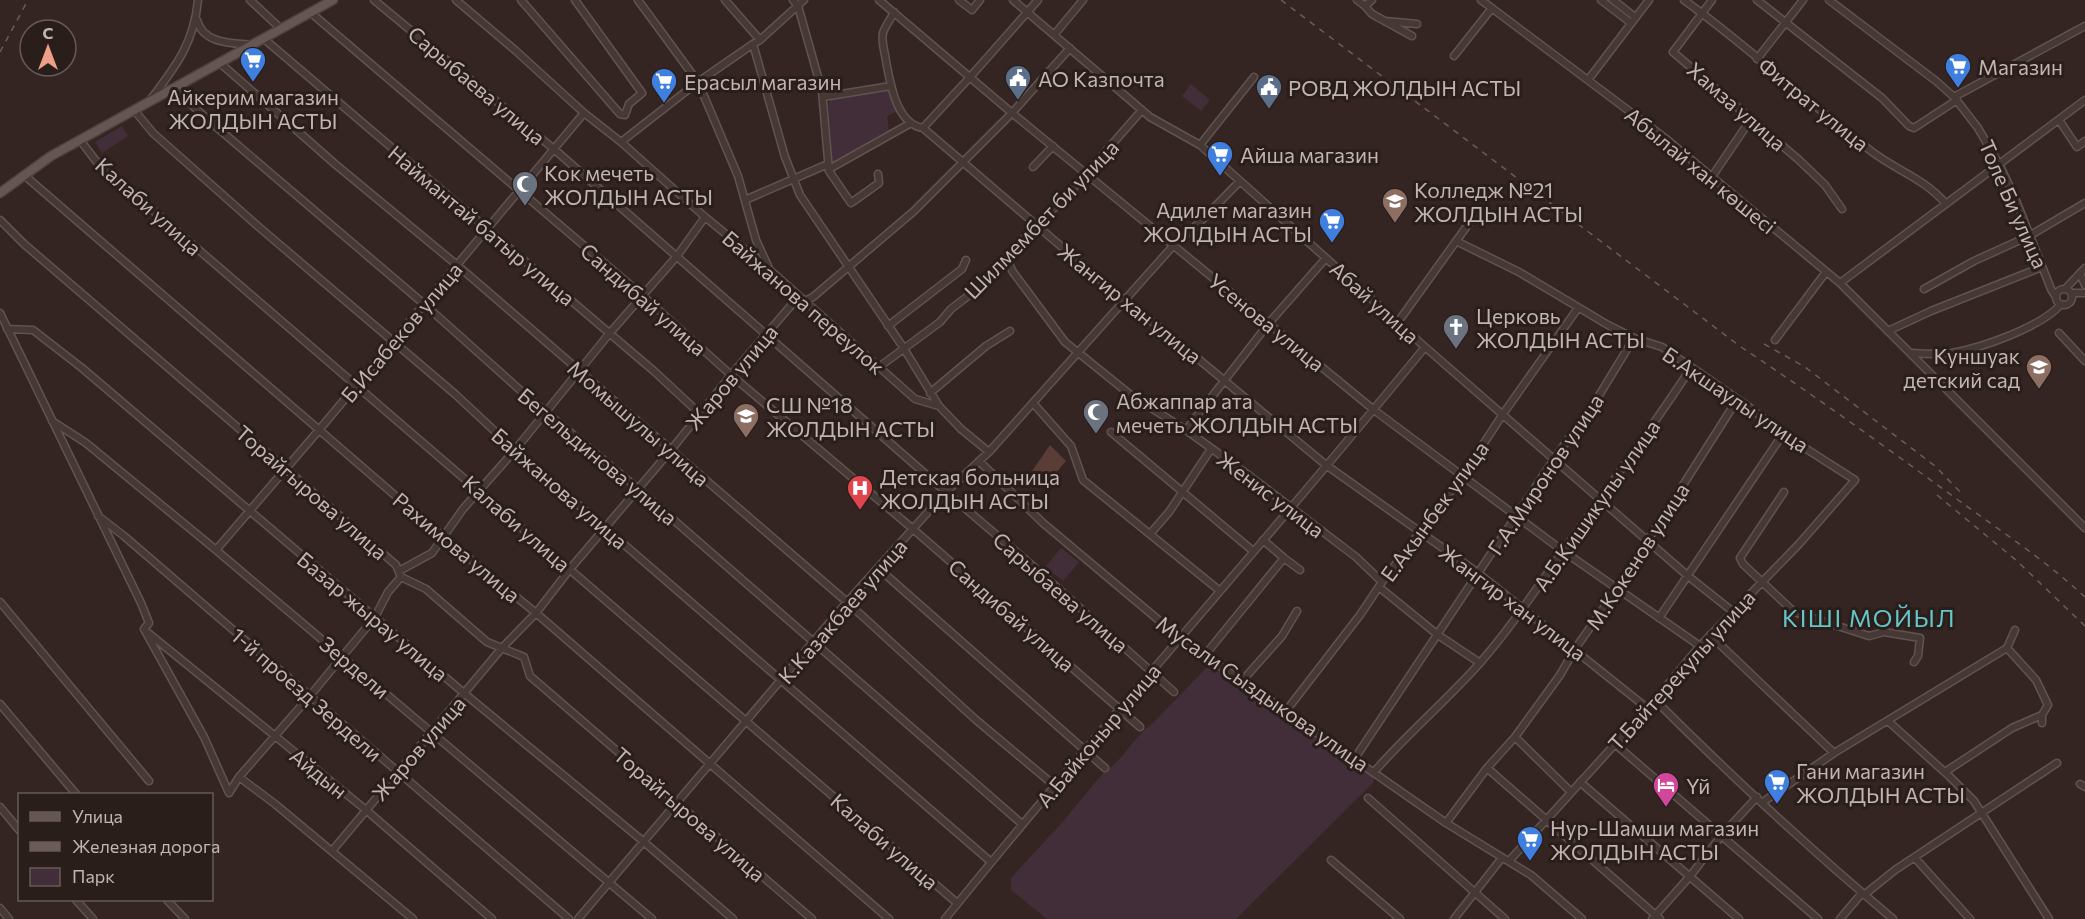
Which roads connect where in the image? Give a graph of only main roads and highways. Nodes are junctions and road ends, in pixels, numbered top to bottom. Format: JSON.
{"nodes":[{"id":1,"x":333,"y":0,"type":"edge"},
{"id":2,"x":0,"y":193,"type":"edge"}],
"edges":[{"from":1,"to":2,"type":"main road"}]}
